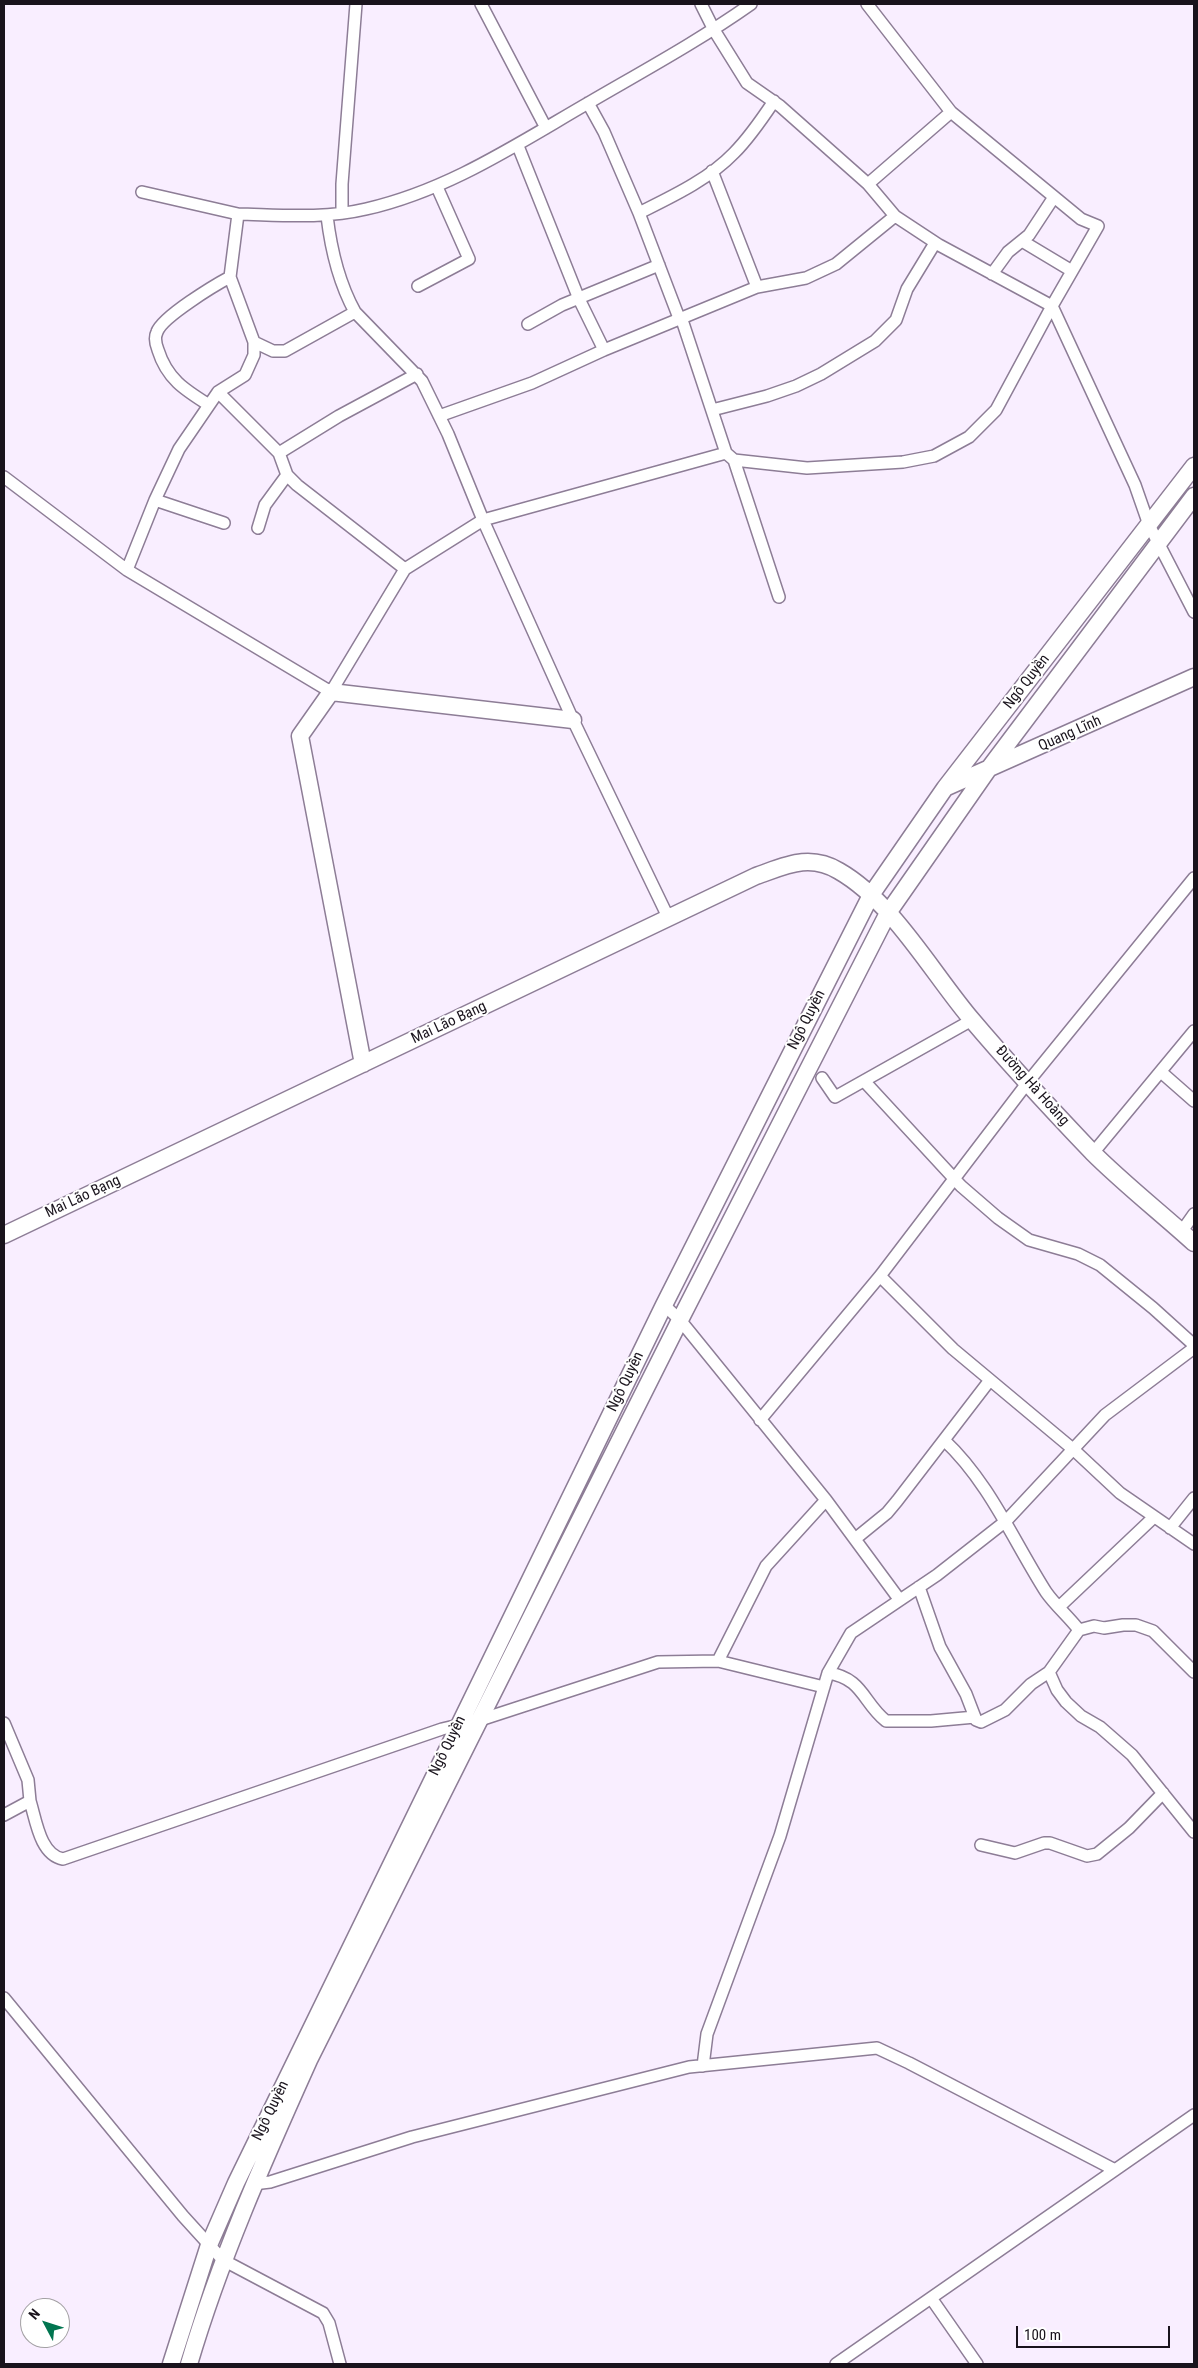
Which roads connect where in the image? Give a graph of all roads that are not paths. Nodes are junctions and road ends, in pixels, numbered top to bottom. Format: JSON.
{"nodes":[{"id":1,"x":356,"y":4,"type":"edge"},
{"id":2,"x":481,"y":4,"type":"edge"},
{"id":3,"x":701,"y":4,"type":"edge"},
{"id":4,"x":751,"y":4,"type":"edge"},
{"id":5,"x":867,"y":4,"type":"edge"},
{"id":6,"x":714,"y":30,"type":"junction"},
{"id":7,"x":774,"y":102,"type":"junction"},
{"id":8,"x":588,"y":103,"type":"junction"},
{"id":9,"x":951,"y":112,"type":"junction"},
{"id":10,"x":546,"y":128,"type":"junction"},
{"id":11,"x":518,"y":146,"type":"junction"},
{"id":12,"x":712,"y":171,"type":"junction"},
{"id":13,"x":868,"y":184,"type":"junction"},
{"id":14,"x":438,"y":187,"type":"junction"},
{"id":15,"x":142,"y":192,"type":"dead end"},
{"id":16,"x":1054,"y":197,"type":"junction"},
{"id":17,"x":639,"y":213,"type":"junction"},
{"id":18,"x":238,"y":214,"type":"junction"},
{"id":19,"x":342,"y":214,"type":"junction"},
{"id":20,"x":327,"y":216,"type":"junction"},
{"id":21,"x":896,"y":216,"type":"junction"},
{"id":22,"x":1022,"y":241,"type":"junction"},
{"id":23,"x":935,"y":243,"type":"junction"},
{"id":24,"x":659,"y":265,"type":"junction"},
{"id":25,"x":1072,"y":271,"type":"junction"},
{"id":26,"x":992,"y":274,"type":"junction"},
{"id":27,"x":230,"y":277,"type":"junction"},
{"id":28,"x":418,"y":286,"type":"dead end"},
{"id":29,"x":757,"y":287,"type":"junction"},
{"id":30,"x":579,"y":299,"type":"junction"},
{"id":31,"x":1052,"y":306,"type":"junction"},
{"id":32,"x":356,"y":312,"type":"junction"},
{"id":33,"x":680,"y":317,"type":"junction"},
{"id":34,"x":528,"y":324,"type":"dead end"},
{"id":35,"x":254,"y":342,"type":"junction"},
{"id":36,"x":604,"y":350,"type":"junction"},
{"id":37,"x":417,"y":374,"type":"junction"},
{"id":38,"x":218,"y":392,"type":"junction"},
{"id":39,"x":209,"y":404,"type":"junction"},
{"id":40,"x":712,"y":410,"type":"junction"},
{"id":41,"x":439,"y":416,"type":"junction"},
{"id":42,"x":279,"y":454,"type":"junction"},
{"id":43,"x":730,"y":456,"type":"junction"},
{"id":44,"x":1194,"y":466,"type":"edge"},
{"id":45,"x":287,"y":475,"type":"junction"},
{"id":46,"x":4,"y":477,"type":"edge"},
{"id":47,"x":1194,"y":496,"type":"edge"},
{"id":48,"x":155,"y":500,"type":"junction"},
{"id":49,"x":483,"y":520,"type":"junction"},
{"id":50,"x":224,"y":523,"type":"dead end"},
{"id":51,"x":1149,"y":525,"type":"junction"},
{"id":52,"x":258,"y":528,"type":"dead end"},
{"id":53,"x":1159,"y":542,"type":"junction"},
{"id":54,"x":405,"y":569,"type":"junction"},
{"id":55,"x":127,"y":570,"type":"junction"},
{"id":56,"x":779,"y":597,"type":"dead end"},
{"id":57,"x":1194,"y":612,"type":"edge"},
{"id":58,"x":1194,"y":678,"type":"edge"},
{"id":59,"x":332,"y":692,"type":"junction"},
{"id":60,"x":573,"y":720,"type":"junction"},
{"id":61,"x":988,"y":771,"type":"junction"},
{"id":62,"x":945,"y":788,"type":"junction"},
{"id":63,"x":1194,"y":878,"type":"edge"},
{"id":64,"x":871,"y":895,"type":"junction"},
{"id":65,"x":888,"y":913,"type":"junction"},
{"id":66,"x":669,"y":919,"type":"junction"},
{"id":67,"x":972,"y":1020,"type":"junction"},
{"id":68,"x":1194,"y":1032,"type":"edge"},
{"id":69,"x":363,"y":1064,"type":"junction"},
{"id":70,"x":1161,"y":1072,"type":"junction"},
{"id":71,"x":822,"y":1078,"type":"dead end"},
{"id":72,"x":865,"y":1082,"type":"junction"},
{"id":73,"x":1028,"y":1082,"type":"junction"},
{"id":74,"x":1194,"y":1101,"type":"edge"},
{"id":75,"x":1093,"y":1153,"type":"junction"},
{"id":76,"x":954,"y":1179,"type":"junction"},
{"id":77,"x":1194,"y":1214,"type":"edge"},
{"id":78,"x":1182,"y":1232,"type":"junction"},
{"id":79,"x":4,"y":1234,"type":"edge"},
{"id":80,"x":1194,"y":1243,"type":"edge"},
{"id":81,"x":880,"y":1276,"type":"junction"},
{"id":82,"x":664,"y":1305,"type":"junction"},
{"id":83,"x":680,"y":1320,"type":"junction"},
{"id":84,"x":1194,"y":1347,"type":"edge"},
{"id":85,"x":990,"y":1380,"type":"junction"},
{"id":86,"x":760,"y":1420,"type":"junction"},
{"id":87,"x":944,"y":1440,"type":"junction"},
{"id":88,"x":1074,"y":1450,"type":"junction"},
{"id":89,"x":1194,"y":1498,"type":"edge"},
{"id":90,"x":826,"y":1500,"type":"junction"},
{"id":91,"x":1154,"y":1517,"type":"junction"},
{"id":92,"x":1006,"y":1521,"type":"junction"},
{"id":93,"x":1170,"y":1528,"type":"junction"},
{"id":94,"x":854,"y":1539,"type":"junction"},
{"id":95,"x":1194,"y":1544,"type":"edge"},
{"id":96,"x":919,"y":1587,"type":"junction"},
{"id":97,"x":899,"y":1599,"type":"junction"},
{"id":98,"x":1059,"y":1607,"type":"junction"},
{"id":99,"x":1078,"y":1630,"type":"junction"},
{"id":100,"x":718,"y":1661,"type":"junction"},
{"id":101,"x":1049,"y":1672,"type":"junction"},
{"id":102,"x":1194,"y":1672,"type":"edge"},
{"id":103,"x":828,"y":1673,"type":"junction"},
{"id":104,"x":824,"y":1686,"type":"junction"},
{"id":105,"x":975,"y":1717,"type":"junction"},
{"id":106,"x":480,"y":1720,"type":"junction"},
{"id":107,"x":4,"y":1723,"type":"edge"},
{"id":108,"x":458,"y":1725,"type":"junction"},
{"id":109,"x":1163,"y":1792,"type":"junction"},
{"id":110,"x":30,"y":1801,"type":"junction"},
{"id":111,"x":4,"y":1815,"type":"edge"},
{"id":112,"x":1194,"y":1832,"type":"edge"},
{"id":113,"x":981,"y":1845,"type":"dead end"},
{"id":114,"x":4,"y":1998,"type":"edge"},
{"id":115,"x":703,"y":2066,"type":"junction"},
{"id":116,"x":1194,"y":2115,"type":"edge"},
{"id":117,"x":1115,"y":2170,"type":"junction"},
{"id":118,"x":253,"y":2184,"type":"junction"},
{"id":119,"x":209,"y":2245,"type":"junction"},
{"id":120,"x":223,"y":2260,"type":"junction"},
{"id":121,"x":931,"y":2298,"type":"junction"},
{"id":122,"x":171,"y":2364,"type":"edge"},
{"id":123,"x":189,"y":2364,"type":"edge"},
{"id":124,"x":340,"y":2364,"type":"edge"},
{"id":125,"x":836,"y":2364,"type":"edge"},
{"id":126,"x":977,"y":2364,"type":"edge"}],
"edges":[{"from":1,"to":19,"type":"street"},
{"from":2,"to":10,"type":"street"},
{"from":3,"to":6,"type":"street"},
{"from":4,"to":6,"type":"street"},
{"from":5,"to":9,"type":"street"},
{"from":6,"to":7,"type":"street"},
{"from":6,"to":8,"type":"street"},
{"from":7,"to":12,"type":"street"},
{"from":7,"to":13,"type":"street"},
{"from":8,"to":10,"type":"street"},
{"from":8,"to":17,"type":"street"},
{"from":9,"to":13,"type":"street"},
{"from":9,"to":16,"type":"street"},
{"from":10,"to":11,"type":"street"},
{"from":11,"to":14,"type":"street"},
{"from":11,"to":30,"type":"street"},
{"from":12,"to":17,"type":"street"},
{"from":12,"to":29,"type":"street"},
{"from":13,"to":21,"type":"street"},
{"from":14,"to":19,"type":"street"},
{"from":14,"to":28,"type":"street"},
{"from":15,"to":18,"type":"street"},
{"from":16,"to":22,"type":"street"},
{"from":16,"to":25,"type":"street"},
{"from":17,"to":24,"type":"street"},
{"from":18,"to":20,"type":"street"},
{"from":18,"to":27,"type":"street"},
{"from":19,"to":20,"type":"street"},
{"from":20,"to":32,"type":"street"},
{"from":21,"to":23,"type":"street"},
{"from":21,"to":29,"type":"street"},
{"from":22,"to":25,"type":"street"},
{"from":22,"to":26,"type":"street"},
{"from":23,"to":26,"type":"street"},
{"from":23,"to":40,"type":"street"},
{"from":24,"to":30,"type":"street"},
{"from":24,"to":33,"type":"street"},
{"from":25,"to":31,"type":"street"},
{"from":26,"to":31,"type":"street"},
{"from":27,"to":35,"type":"street"},
{"from":27,"to":39,"type":"street"},
{"from":29,"to":33,"type":"street"},
{"from":30,"to":34,"type":"street"},
{"from":30,"to":36,"type":"street"},
{"from":31,"to":43,"type":"street"},
{"from":31,"to":51,"type":"street"},
{"from":32,"to":35,"type":"street"},
{"from":32,"to":37,"type":"street"},
{"from":33,"to":36,"type":"street"},
{"from":33,"to":40,"type":"street"},
{"from":35,"to":38,"type":"street"},
{"from":36,"to":41,"type":"street"},
{"from":37,"to":41,"type":"street"},
{"from":37,"to":42,"type":"street"},
{"from":38,"to":39,"type":"street"},
{"from":38,"to":42,"type":"street"},
{"from":39,"to":48,"type":"street"},
{"from":40,"to":43,"type":"street"},
{"from":41,"to":49,"type":"street"},
{"from":42,"to":45,"type":"street"},
{"from":43,"to":49,"type":"street"},
{"from":43,"to":56,"type":"street"},
{"from":44,"to":51,"type":"main road","name":"Ngô Quyền"},
{"from":45,"to":52,"type":"street"},
{"from":45,"to":54,"type":"street"},
{"from":46,"to":55,"type":"street"},
{"from":47,"to":53,"type":"main road","name":"Ngô Quyền"},
{"from":48,"to":50,"type":"street"},
{"from":48,"to":55,"type":"street"},
{"from":49,"to":54,"type":"street"},
{"from":49,"to":60,"type":"street"},
{"from":51,"to":53,"type":"street"},
{"from":51,"to":62,"type":"main road","name":"Ngô Quyền"},
{"from":53,"to":57,"type":"street"},
{"from":53,"to":61,"type":"main road","name":"Ngô Quyền"},
{"from":54,"to":59,"type":"street"},
{"from":55,"to":59,"type":"street"},
{"from":58,"to":61,"type":"main road","name":"Quang Lĩnh"},
{"from":59,"to":60,"type":"main road"},
{"from":59,"to":69,"type":"main road"},
{"from":60,"to":66,"type":"street"},
{"from":61,"to":62,"type":"main road","name":"Quang Lĩnh"},
{"from":61,"to":65,"type":"main road","name":"Ngô Quyền"},
{"from":62,"to":64,"type":"main road","name":"Ngô Quyền"},
{"from":63,"to":73,"type":"street"},
{"from":64,"to":65,"type":"main road","name":"Mai Lão Bạng"},
{"from":64,"to":66,"type":"main road","name":"Mai Lão Bạng"},
{"from":64,"to":82,"type":"main road","name":"Ngô Quyền"},
{"from":65,"to":67,"type":"main road","name":"Đường Hà Hoàng"},
{"from":65,"to":83,"type":"main road","name":"Ngô Quyền"},
{"from":66,"to":69,"type":"main road","name":"Mai Lão Bạng"},
{"from":67,"to":72,"type":"street"},
{"from":67,"to":73,"type":"main road","name":"Đường Hà Hoàng"},
{"from":68,"to":70,"type":"street"},
{"from":69,"to":79,"type":"main road","name":"Mai Lão Bạng"},
{"from":70,"to":74,"type":"street"},
{"from":70,"to":75,"type":"street"},
{"from":71,"to":72,"type":"street"},
{"from":72,"to":76,"type":"street"},
{"from":73,"to":75,"type":"main road","name":"Đường Hà Hoàng"},
{"from":73,"to":76,"type":"street"},
{"from":75,"to":78,"type":"main road","name":"Đường Hà Hoàng"},
{"from":76,"to":81,"type":"street"},
{"from":76,"to":84,"type":"street"},
{"from":77,"to":78,"type":"street"},
{"from":78,"to":80,"type":"main road","name":"Đường Hà Hoàng"},
{"from":81,"to":85,"type":"street"},
{"from":81,"to":86,"type":"street"},
{"from":82,"to":83,"type":"street"},
{"from":82,"to":108,"type":"main road","name":"Ngô Quyền"},
{"from":83,"to":86,"type":"street"},
{"from":83,"to":106,"type":"main road","name":"Ngô Quyền"},
{"from":84,"to":88,"type":"street"},
{"from":85,"to":87,"type":"street"},
{"from":85,"to":88,"type":"street"},
{"from":86,"to":90,"type":"street"},
{"from":87,"to":92,"type":"street"},
{"from":87,"to":94,"type":"street"},
{"from":88,"to":91,"type":"street"},
{"from":88,"to":92,"type":"street"},
{"from":89,"to":93,"type":"street"},
{"from":90,"to":94,"type":"street"},
{"from":90,"to":100,"type":"street"},
{"from":91,"to":93,"type":"street"},
{"from":91,"to":98,"type":"street"},
{"from":92,"to":96,"type":"street"},
{"from":92,"to":98,"type":"street"},
{"from":93,"to":95,"type":"street"},
{"from":94,"to":97,"type":"street"},
{"from":96,"to":97,"type":"street"},
{"from":96,"to":105,"type":"street"},
{"from":97,"to":103,"type":"street"},
{"from":98,"to":99,"type":"street"},
{"from":99,"to":101,"type":"street"},
{"from":99,"to":102,"type":"street"},
{"from":100,"to":104,"type":"street"},
{"from":100,"to":106,"type":"street"},
{"from":101,"to":105,"type":"street"},
{"from":101,"to":109,"type":"street"},
{"from":103,"to":104,"type":"street"},
{"from":103,"to":105,"type":"street"},
{"from":104,"to":115,"type":"street"},
{"from":106,"to":108,"type":"street"},
{"from":106,"to":118,"type":"main road","name":"Ngô Quyền"},
{"from":107,"to":110,"type":"street"},
{"from":108,"to":110,"type":"street"},
{"from":108,"to":119,"type":"main road","name":"Ngô Quyền"},
{"from":109,"to":112,"type":"street"},
{"from":109,"to":113,"type":"street"},
{"from":110,"to":111,"type":"street"},
{"from":114,"to":119,"type":"street"},
{"from":115,"to":117,"type":"street"},
{"from":115,"to":118,"type":"street"},
{"from":116,"to":117,"type":"street"},
{"from":117,"to":121,"type":"street"},
{"from":118,"to":120,"type":"main road","name":"Ngô Quyền"},
{"from":119,"to":120,"type":"street"},
{"from":119,"to":122,"type":"main road","name":"Ngô Quyền"},
{"from":120,"to":123,"type":"main road","name":"Ngô Quyền"},
{"from":120,"to":124,"type":"street"},
{"from":121,"to":125,"type":"street"},
{"from":121,"to":126,"type":"street"}]}
